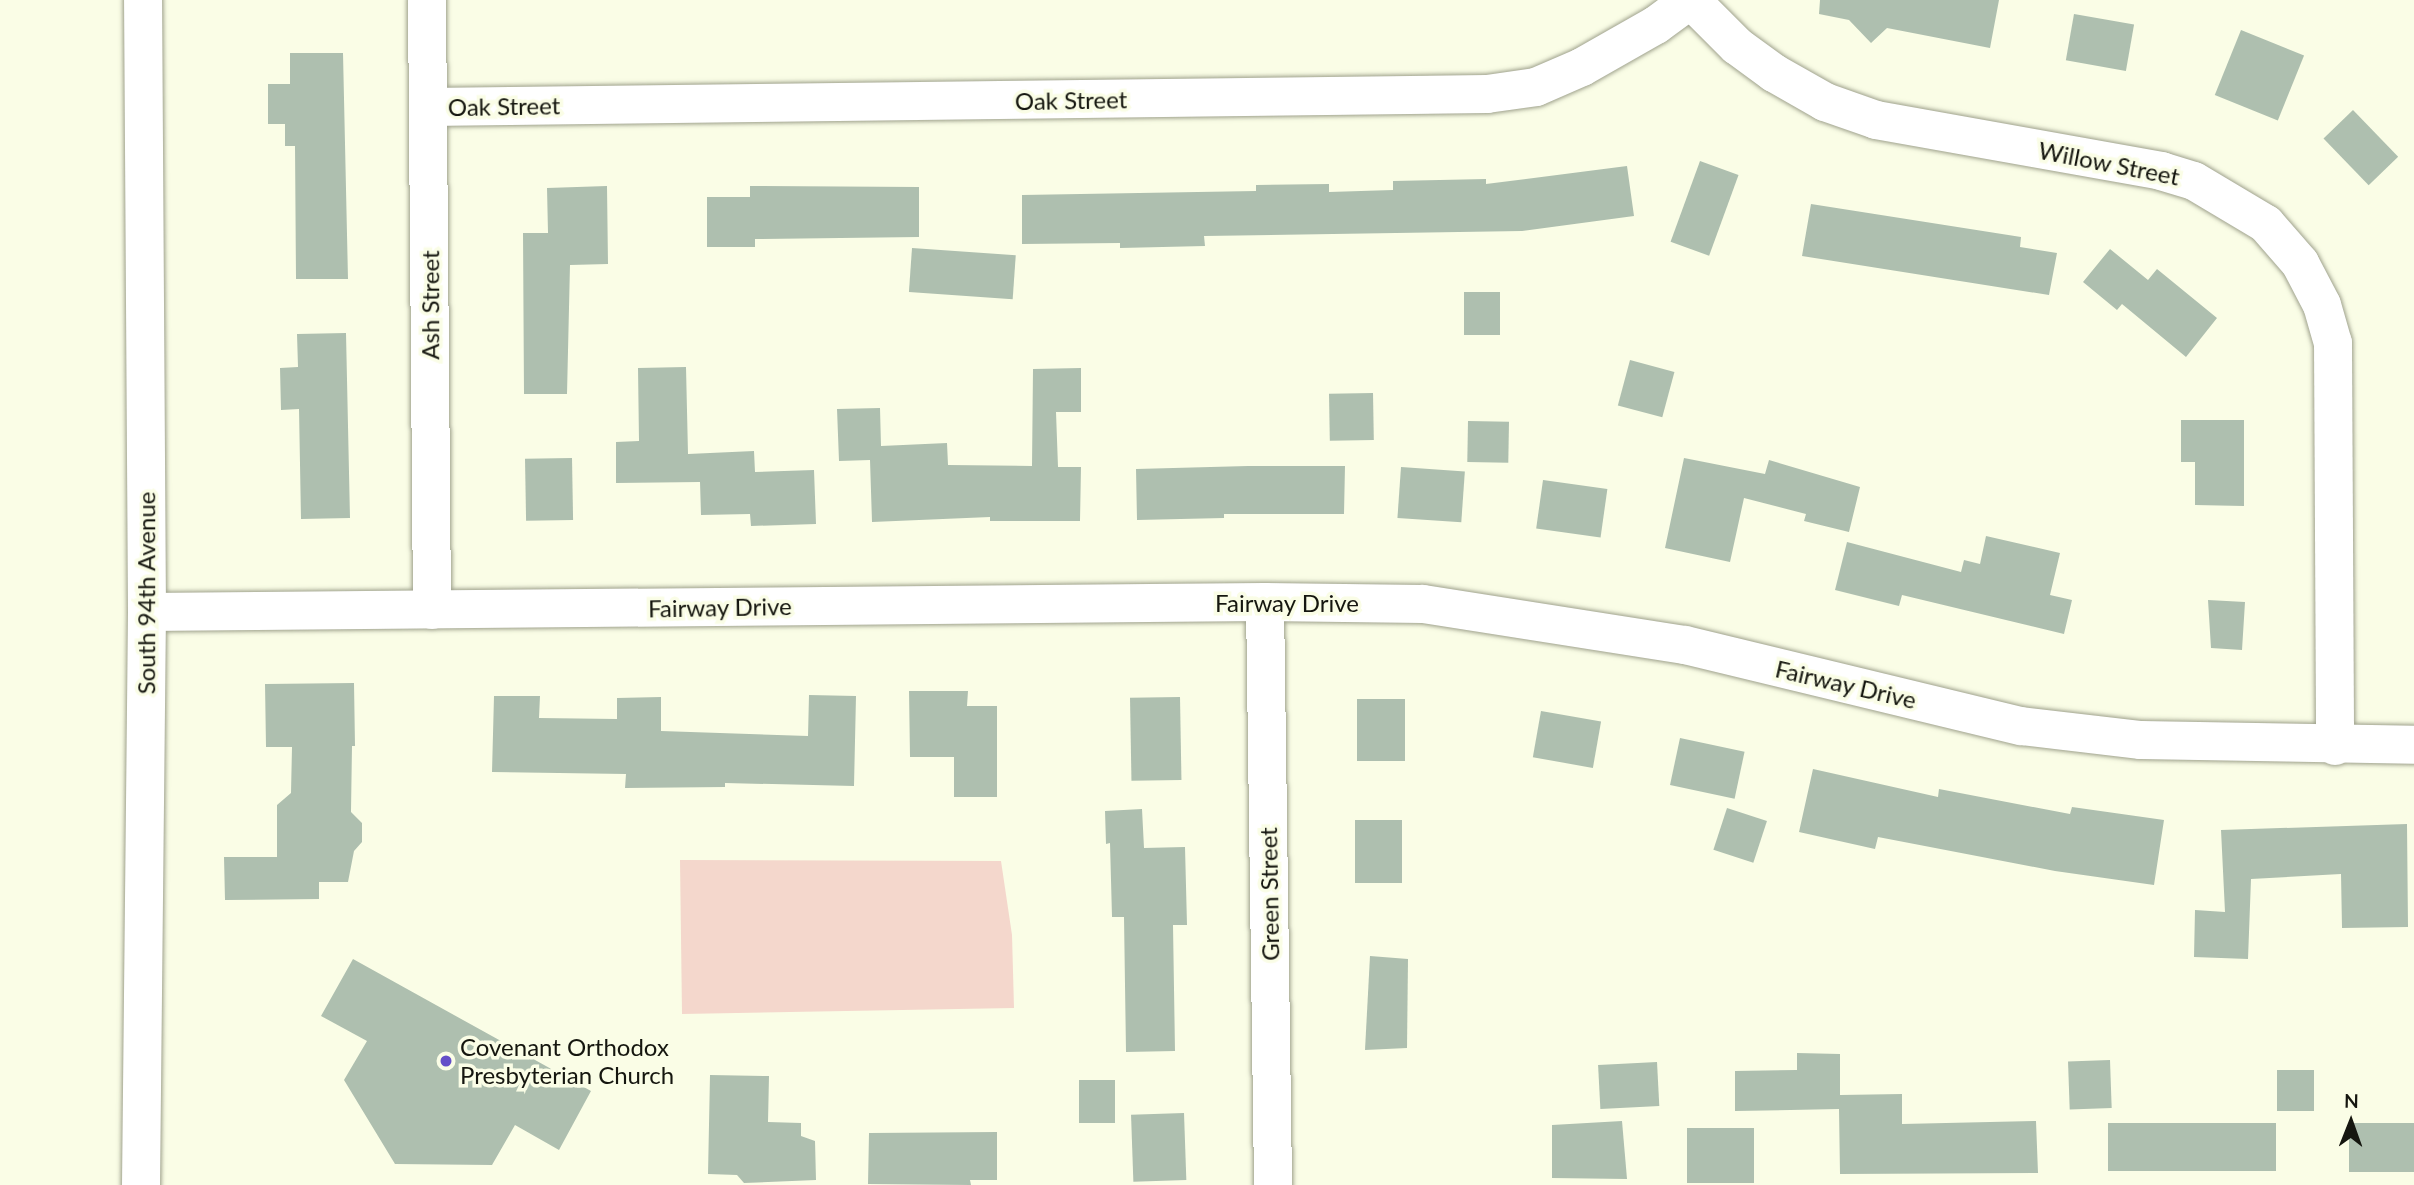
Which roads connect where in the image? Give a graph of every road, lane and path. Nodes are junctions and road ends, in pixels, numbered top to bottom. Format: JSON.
{"nodes":[{"id":1,"x":143,"y":0,"type":"edge"},
{"id":2,"x":427,"y":0,"type":"edge"},
{"id":3,"x":1691,"y":0,"type":"edge"},
{"id":4,"x":428,"y":107,"type":"junction"},
{"id":5,"x":1265,"y":602,"type":"junction"},
{"id":6,"x":432,"y":610,"type":"junction"},
{"id":7,"x":147,"y":612,"type":"junction"},
{"id":8,"x":2414,"y":745,"type":"edge"},
{"id":9,"x":2335,"y":746,"type":"junction"},
{"id":10,"x":141,"y":1185,"type":"edge"},
{"id":11,"x":1273,"y":1185,"type":"edge"}],
"edges":[{"from":1,"to":7,"type":"street","name":"South 94th Avenue"},
{"from":2,"to":4,"type":"street","name":"Ash Street"},
{"from":3,"to":4,"type":"street","name":"Oak Street"},
{"from":3,"to":9,"type":"street","name":"Willow Street"},
{"from":4,"to":6,"type":"street","name":"Ash Street"},
{"from":5,"to":6,"type":"street","name":"Fairway Drive"},
{"from":5,"to":9,"type":"street","name":"Fairway Drive"},
{"from":5,"to":11,"type":"street","name":"Green Street"},
{"from":6,"to":7,"type":"street","name":"Fairway Drive"},
{"from":7,"to":10,"type":"street","name":"South 94th Avenue"},
{"from":8,"to":9,"type":"street","name":"Fairway Drive"}]}
